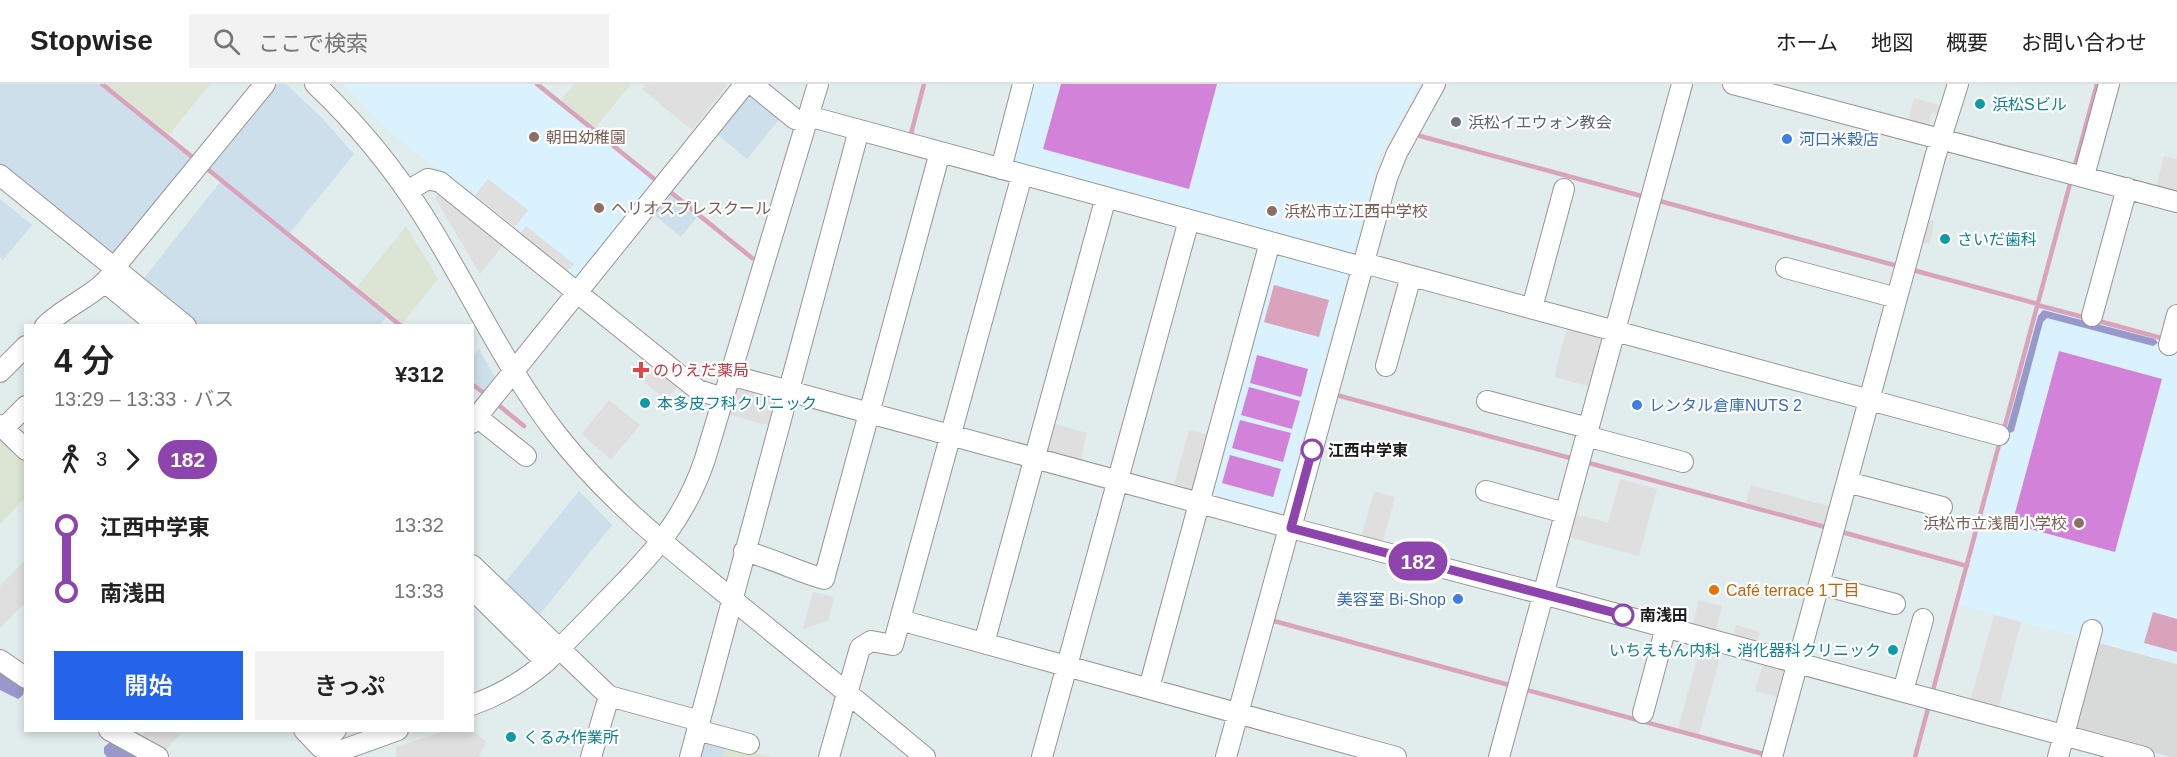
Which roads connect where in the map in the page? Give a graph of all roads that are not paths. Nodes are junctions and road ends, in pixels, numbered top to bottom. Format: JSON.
{"nodes":[{"id":1,"x":265,"y":84,"type":"edge"},
{"id":2,"x":315,"y":84,"type":"edge"},
{"id":3,"x":745,"y":84,"type":"edge"},
{"id":4,"x":752,"y":84,"type":"edge"},
{"id":5,"x":818,"y":84,"type":"edge"},
{"id":6,"x":1023,"y":84,"type":"edge"},
{"id":7,"x":1435,"y":84,"type":"edge"},
{"id":8,"x":1682,"y":84,"type":"edge"},
{"id":9,"x":1958,"y":84,"type":"edge"},
{"id":10,"x":2109,"y":84,"type":"edge"},
{"id":11,"x":1741,"y":85,"type":"edge"},
{"id":12,"x":808,"y":119,"type":"junction"},
{"id":13,"x":859,"y":130,"type":"junction"},
{"id":14,"x":1940,"y":140,"type":"junction"},
{"id":15,"x":940,"y":152,"type":"junction"},
{"id":16,"x":1001,"y":169,"type":"junction"},
{"id":17,"x":0,"y":175,"type":"edge"},
{"id":18,"x":2076,"y":175,"type":"junction"},
{"id":19,"x":1021,"y":178,"type":"junction"},
{"id":20,"x":2127,"y":188,"type":"junction"},
{"id":21,"x":1564,"y":189,"type":"dead end"},
{"id":22,"x":407,"y":191,"type":"junction"},
{"id":23,"x":1105,"y":200,"type":"junction"},
{"id":24,"x":2177,"y":202,"type":"edge"},
{"id":25,"x":1188,"y":222,"type":"junction"},
{"id":26,"x":1270,"y":242,"type":"junction"},
{"id":27,"x":1363,"y":265,"type":"junction"},
{"id":28,"x":1786,"y":268,"type":"dead end"},
{"id":29,"x":110,"y":276,"type":"junction"},
{"id":30,"x":1411,"y":276,"type":"junction"},
{"id":31,"x":577,"y":292,"type":"junction"},
{"id":32,"x":1897,"y":298,"type":"junction"},
{"id":33,"x":1532,"y":308,"type":"junction"},
{"id":34,"x":2177,"y":315,"type":"edge"},
{"id":35,"x":2092,"y":316,"type":"dead end"},
{"id":36,"x":47,"y":324,"type":"edge"},
{"id":37,"x":156,"y":324,"type":"edge"},
{"id":38,"x":183,"y":324,"type":"edge"},
{"id":39,"x":1615,"y":331,"type":"junction"},
{"id":40,"x":2169,"y":345,"type":"dead end"},
{"id":41,"x":24,"y":348,"type":"edge"},
{"id":42,"x":1386,"y":366,"type":"dead end"},
{"id":43,"x":514,"y":371,"type":"junction"},
{"id":44,"x":0,"y":372,"type":"edge"},
{"id":45,"x":730,"y":375,"type":"junction"},
{"id":46,"x":787,"y":391,"type":"junction"},
{"id":47,"x":723,"y":398,"type":"junction"},
{"id":48,"x":1869,"y":400,"type":"junction"},
{"id":49,"x":1486,"y":401,"type":"dead end"},
{"id":50,"x":24,"y":408,"type":"edge"},
{"id":51,"x":869,"y":413,"type":"junction"},
{"id":52,"x":475,"y":420,"type":"edge"},
{"id":53,"x":2,"y":427,"type":"edge"},
{"id":54,"x":1587,"y":432,"type":"junction"},
{"id":55,"x":951,"y":435,"type":"junction"},
{"id":56,"x":1999,"y":435,"type":"dead end"},
{"id":57,"x":24,"y":448,"type":"edge"},
{"id":58,"x":526,"y":456,"type":"dead end"},
{"id":59,"x":1034,"y":458,"type":"junction"},
{"id":60,"x":1683,"y":462,"type":"dead end"},
{"id":61,"x":1117,"y":481,"type":"junction"},
{"id":62,"x":1847,"y":482,"type":"junction"},
{"id":63,"x":1486,"y":491,"type":"dead end"},
{"id":64,"x":1199,"y":503,"type":"junction"},
{"id":65,"x":1942,"y":507,"type":"dead end"},
{"id":66,"x":1566,"y":513,"type":"junction"},
{"id":67,"x":1290,"y":528,"type":"junction"},
{"id":68,"x":662,"y":542,"type":"junction"},
{"id":69,"x":744,"y":551,"type":"junction"},
{"id":70,"x":474,"y":567,"type":"edge"},
{"id":71,"x":1819,"y":584,"type":"junction"},
{"id":72,"x":474,"y":591,"type":"edge"},
{"id":73,"x":1543,"y":594,"type":"junction"},
{"id":74,"x":733,"y":600,"type":"junction"},
{"id":75,"x":1895,"y":604,"type":"dead end"},
{"id":76,"x":1923,"y":619,"type":"dead end"},
{"id":77,"x":900,"y":620,"type":"junction"},
{"id":78,"x":1666,"y":627,"type":"junction"},
{"id":79,"x":2092,"y":630,"type":"dead end"},
{"id":80,"x":984,"y":643,"type":"junction"},
{"id":81,"x":553,"y":655,"type":"junction"},
{"id":82,"x":0,"y":660,"type":"edge"},
{"id":83,"x":1798,"y":663,"type":"junction"},
{"id":84,"x":1067,"y":666,"type":"junction"},
{"id":85,"x":24,"y":677,"type":"edge"},
{"id":86,"x":1149,"y":688,"type":"junction"},
{"id":87,"x":1903,"y":692,"type":"junction"},
{"id":88,"x":846,"y":693,"type":"junction"},
{"id":89,"x":609,"y":696,"type":"junction"},
{"id":90,"x":474,"y":704,"type":"edge"},
{"id":91,"x":1643,"y":712,"type":"dead end"},
{"id":92,"x":1238,"y":714,"type":"junction"},
{"id":93,"x":698,"y":725,"type":"junction"},
{"id":94,"x":113,"y":732,"type":"edge"},
{"id":95,"x":306,"y":732,"type":"edge"},
{"id":96,"x":336,"y":732,"type":"edge"},
{"id":97,"x":392,"y":732,"type":"edge"},
{"id":98,"x":2064,"y":735,"type":"junction"},
{"id":99,"x":749,"y":744,"type":"dead end"},
{"id":100,"x":1337,"y":749,"type":"edge"},
{"id":101,"x":330,"y":754,"type":"edge"},
{"id":102,"x":158,"y":757,"type":"edge"},
{"id":103,"x":591,"y":757,"type":"edge"},
{"id":104,"x":690,"y":757,"type":"edge"},
{"id":105,"x":829,"y":757,"type":"edge"},
{"id":106,"x":925,"y":757,"type":"edge"},
{"id":107,"x":1042,"y":757,"type":"edge"},
{"id":108,"x":1226,"y":757,"type":"edge"},
{"id":109,"x":1396,"y":757,"type":"edge"},
{"id":110,"x":1499,"y":757,"type":"edge"},
{"id":111,"x":1772,"y":757,"type":"edge"},
{"id":112,"x":2058,"y":757,"type":"edge"},
{"id":113,"x":2144,"y":757,"type":"edge"}],
"edges":[{"from":1,"to":29,"type":"street"},
{"from":2,"to":22,"type":"street"},
{"from":3,"to":31,"type":"street"},
{"from":4,"to":12,"type":"street"},
{"from":5,"to":12,"type":"street"},
{"from":6,"to":16,"type":"street"},
{"from":7,"to":27,"type":"street"},
{"from":8,"to":39,"type":"street"},
{"from":9,"to":14,"type":"street"},
{"from":10,"to":18,"type":"street"},
{"from":11,"to":14,"type":"street"},
{"from":12,"to":13,"type":"street"},
{"from":12,"to":45,"type":"street"},
{"from":13,"to":15,"type":"street"},
{"from":13,"to":46,"type":"street"},
{"from":14,"to":18,"type":"street"},
{"from":14,"to":32,"type":"street"},
{"from":15,"to":16,"type":"street"},
{"from":15,"to":51,"type":"street"},
{"from":16,"to":19,"type":"street"},
{"from":17,"to":29,"type":"street"},
{"from":18,"to":20,"type":"street"},
{"from":19,"to":23,"type":"street"},
{"from":19,"to":55,"type":"street"},
{"from":20,"to":24,"type":"street"},
{"from":20,"to":35,"type":"street"},
{"from":21,"to":33,"type":"street"},
{"from":22,"to":31,"type":"street"},
{"from":22,"to":43,"type":"street"},
{"from":23,"to":25,"type":"street"},
{"from":23,"to":59,"type":"street"},
{"from":25,"to":26,"type":"street"},
{"from":25,"to":61,"type":"street"},
{"from":26,"to":27,"type":"street"},
{"from":26,"to":64,"type":"street"},
{"from":27,"to":30,"type":"street"},
{"from":27,"to":67,"type":"street"},
{"from":28,"to":32,"type":"street"},
{"from":29,"to":36,"type":"street"},
{"from":29,"to":37,"type":"street"},
{"from":29,"to":38,"type":"street"},
{"from":30,"to":33,"type":"street"},
{"from":30,"to":42,"type":"street"},
{"from":31,"to":43,"type":"street"},
{"from":31,"to":47,"type":"street"},
{"from":32,"to":48,"type":"street"},
{"from":33,"to":39,"type":"street"},
{"from":34,"to":40,"type":"street"},
{"from":39,"to":48,"type":"street"},
{"from":39,"to":54,"type":"street"},
{"from":41,"to":44,"type":"street"},
{"from":43,"to":52,"type":"street"},
{"from":43,"to":68,"type":"street"},
{"from":45,"to":46,"type":"street"},
{"from":45,"to":47,"type":"street"},
{"from":46,"to":51,"type":"street"},
{"from":46,"to":69,"type":"street"},
{"from":47,"to":68,"type":"street"},
{"from":48,"to":56,"type":"street"},
{"from":48,"to":62,"type":"street"},
{"from":49,"to":54,"type":"street"},
{"from":50,"to":53,"type":"street"},
{"from":51,"to":55,"type":"street"},
{"from":51,"to":69,"type":"street"},
{"from":52,"to":58,"type":"street"},
{"from":53,"to":57,"type":"street"},
{"from":54,"to":60,"type":"street"},
{"from":54,"to":66,"type":"street"},
{"from":55,"to":59,"type":"street"},
{"from":55,"to":77,"type":"street"},
{"from":59,"to":61,"type":"street"},
{"from":59,"to":80,"type":"street"},
{"from":61,"to":64,"type":"street"},
{"from":61,"to":84,"type":"street"},
{"from":62,"to":65,"type":"street"},
{"from":62,"to":71,"type":"street"},
{"from":63,"to":66,"type":"street"},
{"from":64,"to":67,"type":"street"},
{"from":64,"to":86,"type":"street"},
{"from":66,"to":73,"type":"street"},
{"from":67,"to":73,"type":"street"},
{"from":67,"to":92,"type":"street"},
{"from":68,"to":74,"type":"street"},
{"from":68,"to":81,"type":"street"},
{"from":69,"to":74,"type":"street"},
{"from":70,"to":81,"type":"street"},
{"from":71,"to":75,"type":"street"},
{"from":71,"to":83,"type":"street"},
{"from":72,"to":81,"type":"street"},
{"from":73,"to":78,"type":"street"},
{"from":73,"to":110,"type":"street"},
{"from":74,"to":88,"type":"street"},
{"from":74,"to":93,"type":"street"},
{"from":76,"to":87,"type":"street"},
{"from":77,"to":80,"type":"street"},
{"from":77,"to":88,"type":"street"},
{"from":78,"to":83,"type":"street"},
{"from":78,"to":91,"type":"street"},
{"from":79,"to":98,"type":"street"},
{"from":80,"to":84,"type":"street"},
{"from":81,"to":89,"type":"street"},
{"from":81,"to":90,"type":"street"},
{"from":82,"to":85,"type":"street"},
{"from":83,"to":87,"type":"street"},
{"from":83,"to":111,"type":"street"},
{"from":84,"to":86,"type":"street"},
{"from":84,"to":107,"type":"street"},
{"from":86,"to":92,"type":"street"},
{"from":87,"to":98,"type":"street"},
{"from":88,"to":105,"type":"street"},
{"from":88,"to":106,"type":"street"},
{"from":89,"to":93,"type":"street"},
{"from":89,"to":103,"type":"street"},
{"from":92,"to":100,"type":"street"},
{"from":92,"to":108,"type":"street"},
{"from":93,"to":99,"type":"street"},
{"from":93,"to":104,"type":"street"},
{"from":94,"to":102,"type":"street"},
{"from":95,"to":101,"type":"street"},
{"from":96,"to":101,"type":"street"},
{"from":97,"to":101,"type":"street"},
{"from":98,"to":112,"type":"street"},
{"from":98,"to":113,"type":"street"},
{"from":100,"to":109,"type":"street"}]}
